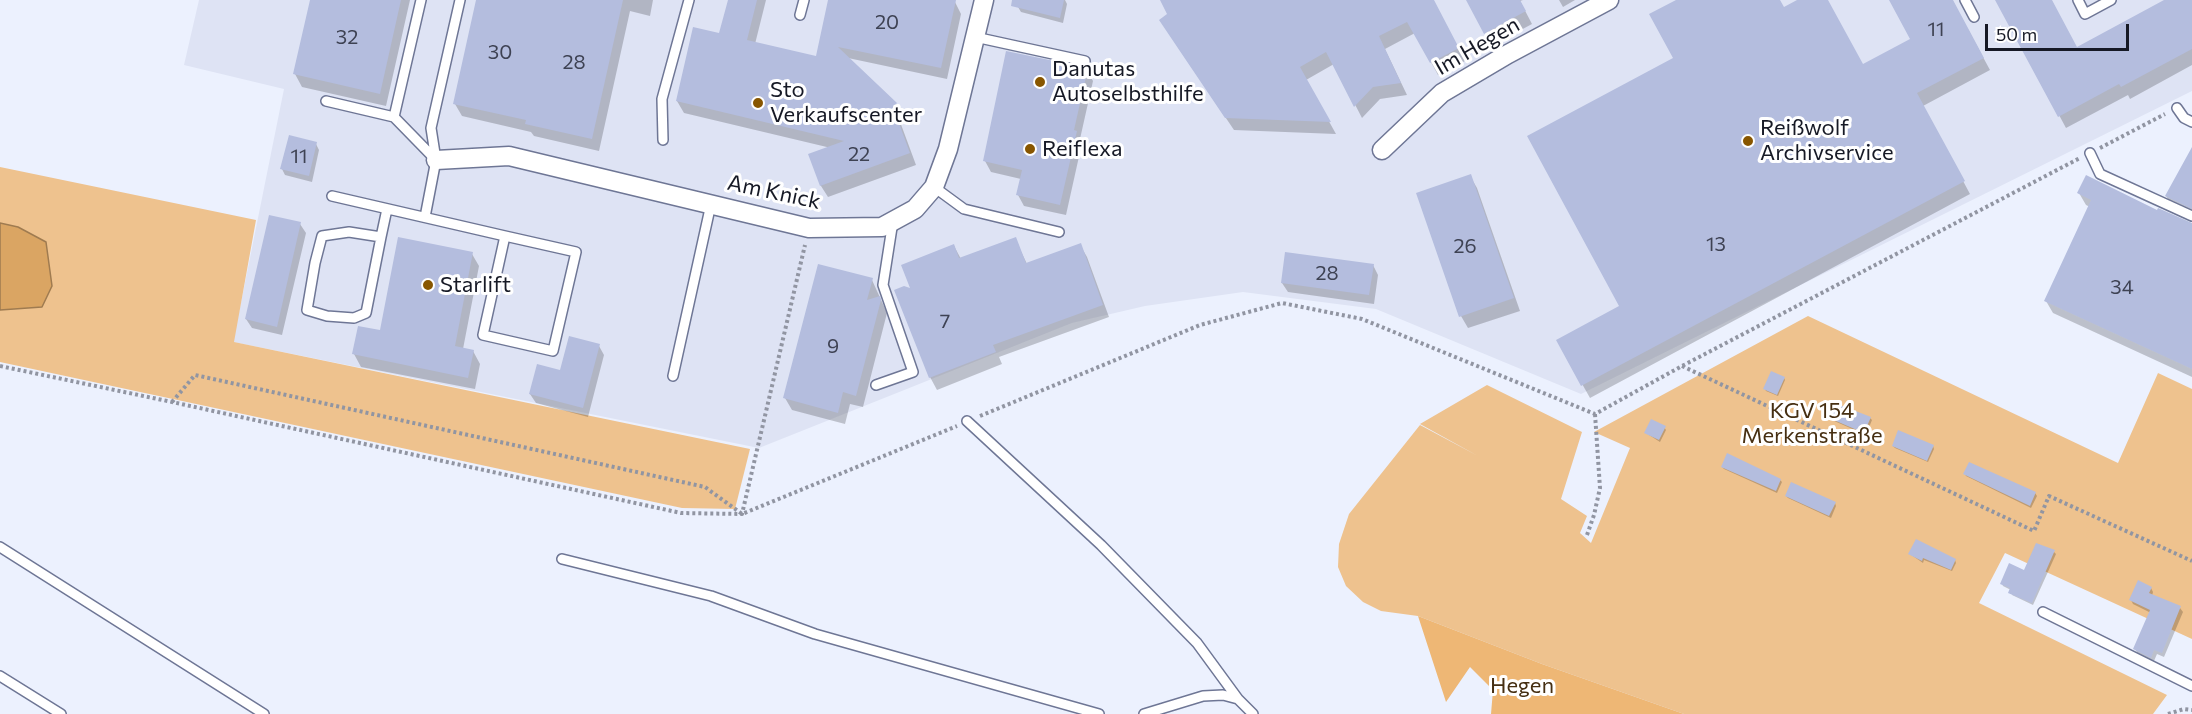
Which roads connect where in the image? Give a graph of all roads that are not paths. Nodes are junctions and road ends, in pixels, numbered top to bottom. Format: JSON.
{"nodes":[{"id":1,"x":421,"y":0,"type":"edge"},
{"id":2,"x":460,"y":0,"type":"edge"},
{"id":3,"x":689,"y":0,"type":"edge"},
{"id":4,"x":804,"y":0,"type":"edge"},
{"id":5,"x":984,"y":0,"type":"edge"},
{"id":6,"x":1609,"y":0,"type":"edge"},
{"id":7,"x":1965,"y":0,"type":"edge"},
{"id":8,"x":2078,"y":0,"type":"edge"},
{"id":9,"x":2111,"y":0,"type":"edge"},
{"id":10,"x":800,"y":15,"type":"dead end"},
{"id":11,"x":1974,"y":17,"type":"dead end"},
{"id":12,"x":975,"y":37,"type":"junction"},
{"id":13,"x":1085,"y":61,"type":"dead end"},
{"id":14,"x":326,"y":101,"type":"dead end"},
{"id":15,"x":2177,"y":108,"type":"road end"},
{"id":16,"x":394,"y":117,"type":"junction"},
{"id":17,"x":2192,"y":122,"type":"edge"},
{"id":18,"x":663,"y":140,"type":"dead end"},
{"id":19,"x":1382,"y":150,"type":"dead end"},
{"id":20,"x":2090,"y":153,"type":"road end"},
{"id":21,"x":436,"y":160,"type":"junction"},
{"id":22,"x":934,"y":187,"type":"junction"},
{"id":23,"x":332,"y":196,"type":"dead end"},
{"id":24,"x":711,"y":204,"type":"junction"},
{"id":25,"x":387,"y":209,"type":"junction"},
{"id":26,"x":2192,"y":216,"type":"edge"},
{"id":27,"x":425,"y":218,"type":"junction"},
{"id":28,"x":893,"y":221,"type":"junction"},
{"id":29,"x":1059,"y":232,"type":"dead end"},
{"id":30,"x":505,"y":236,"type":"junction"},
{"id":31,"x":381,"y":237,"type":"junction"},
{"id":32,"x":673,"y":376,"type":"dead end"},
{"id":33,"x":876,"y":385,"type":"dead end"},
{"id":34,"x":967,"y":421,"type":"road end"},
{"id":35,"x":0,"y":548,"type":"edge"},
{"id":36,"x":562,"y":559,"type":"dead end"},
{"id":37,"x":2043,"y":612,"type":"dead end"},
{"id":38,"x":0,"y":676,"type":"edge"},
{"id":39,"x":2192,"y":686,"type":"edge"},
{"id":40,"x":1238,"y":699,"type":"junction"},
{"id":41,"x":62,"y":714,"type":"edge"},
{"id":42,"x":264,"y":714,"type":"edge"},
{"id":43,"x":1099,"y":714,"type":"edge"},
{"id":44,"x":1144,"y":714,"type":"edge"},
{"id":45,"x":1253,"y":714,"type":"edge"}],
"edges":[{"from":1,"to":16,"type":"lane"},
{"from":2,"to":21,"type":"lane"},
{"from":3,"to":18,"type":"lane"},
{"from":4,"to":10,"type":"lane"},
{"from":5,"to":12,"type":"street","name":"Am Knick"},
{"from":6,"to":19,"type":"street","name":"Im Hegen"},
{"from":7,"to":11,"type":"lane"},
{"from":8,"to":9,"type":"lane"},
{"from":12,"to":13,"type":"lane"},
{"from":12,"to":22,"type":"street","name":"Am Knick"},
{"from":14,"to":16,"type":"lane"},
{"from":15,"to":17,"type":"lane"},
{"from":16,"to":21,"type":"lane"},
{"from":20,"to":26,"type":"lane"},
{"from":21,"to":24,"type":"street","name":"Am Knick"},
{"from":21,"to":27,"type":"lane"},
{"from":22,"to":28,"type":"street","name":"Am Knick"},
{"from":22,"to":29,"type":"lane"},
{"from":23,"to":25,"type":"lane"},
{"from":24,"to":28,"type":"street","name":"Am Knick"},
{"from":24,"to":32,"type":"lane"},
{"from":25,"to":27,"type":"lane"},
{"from":25,"to":31,"type":"lane"},
{"from":27,"to":30,"type":"lane"},
{"from":28,"to":33,"type":"lane"},
{"from":30,"to":30,"type":"lane"},
{"from":31,"to":31,"type":"lane"},
{"from":34,"to":40,"type":"lane"},
{"from":35,"to":42,"type":"lane"},
{"from":36,"to":43,"type":"lane"},
{"from":37,"to":39,"type":"lane"},
{"from":38,"to":41,"type":"lane"},
{"from":40,"to":44,"type":"lane"},
{"from":40,"to":45,"type":"lane"}]}
